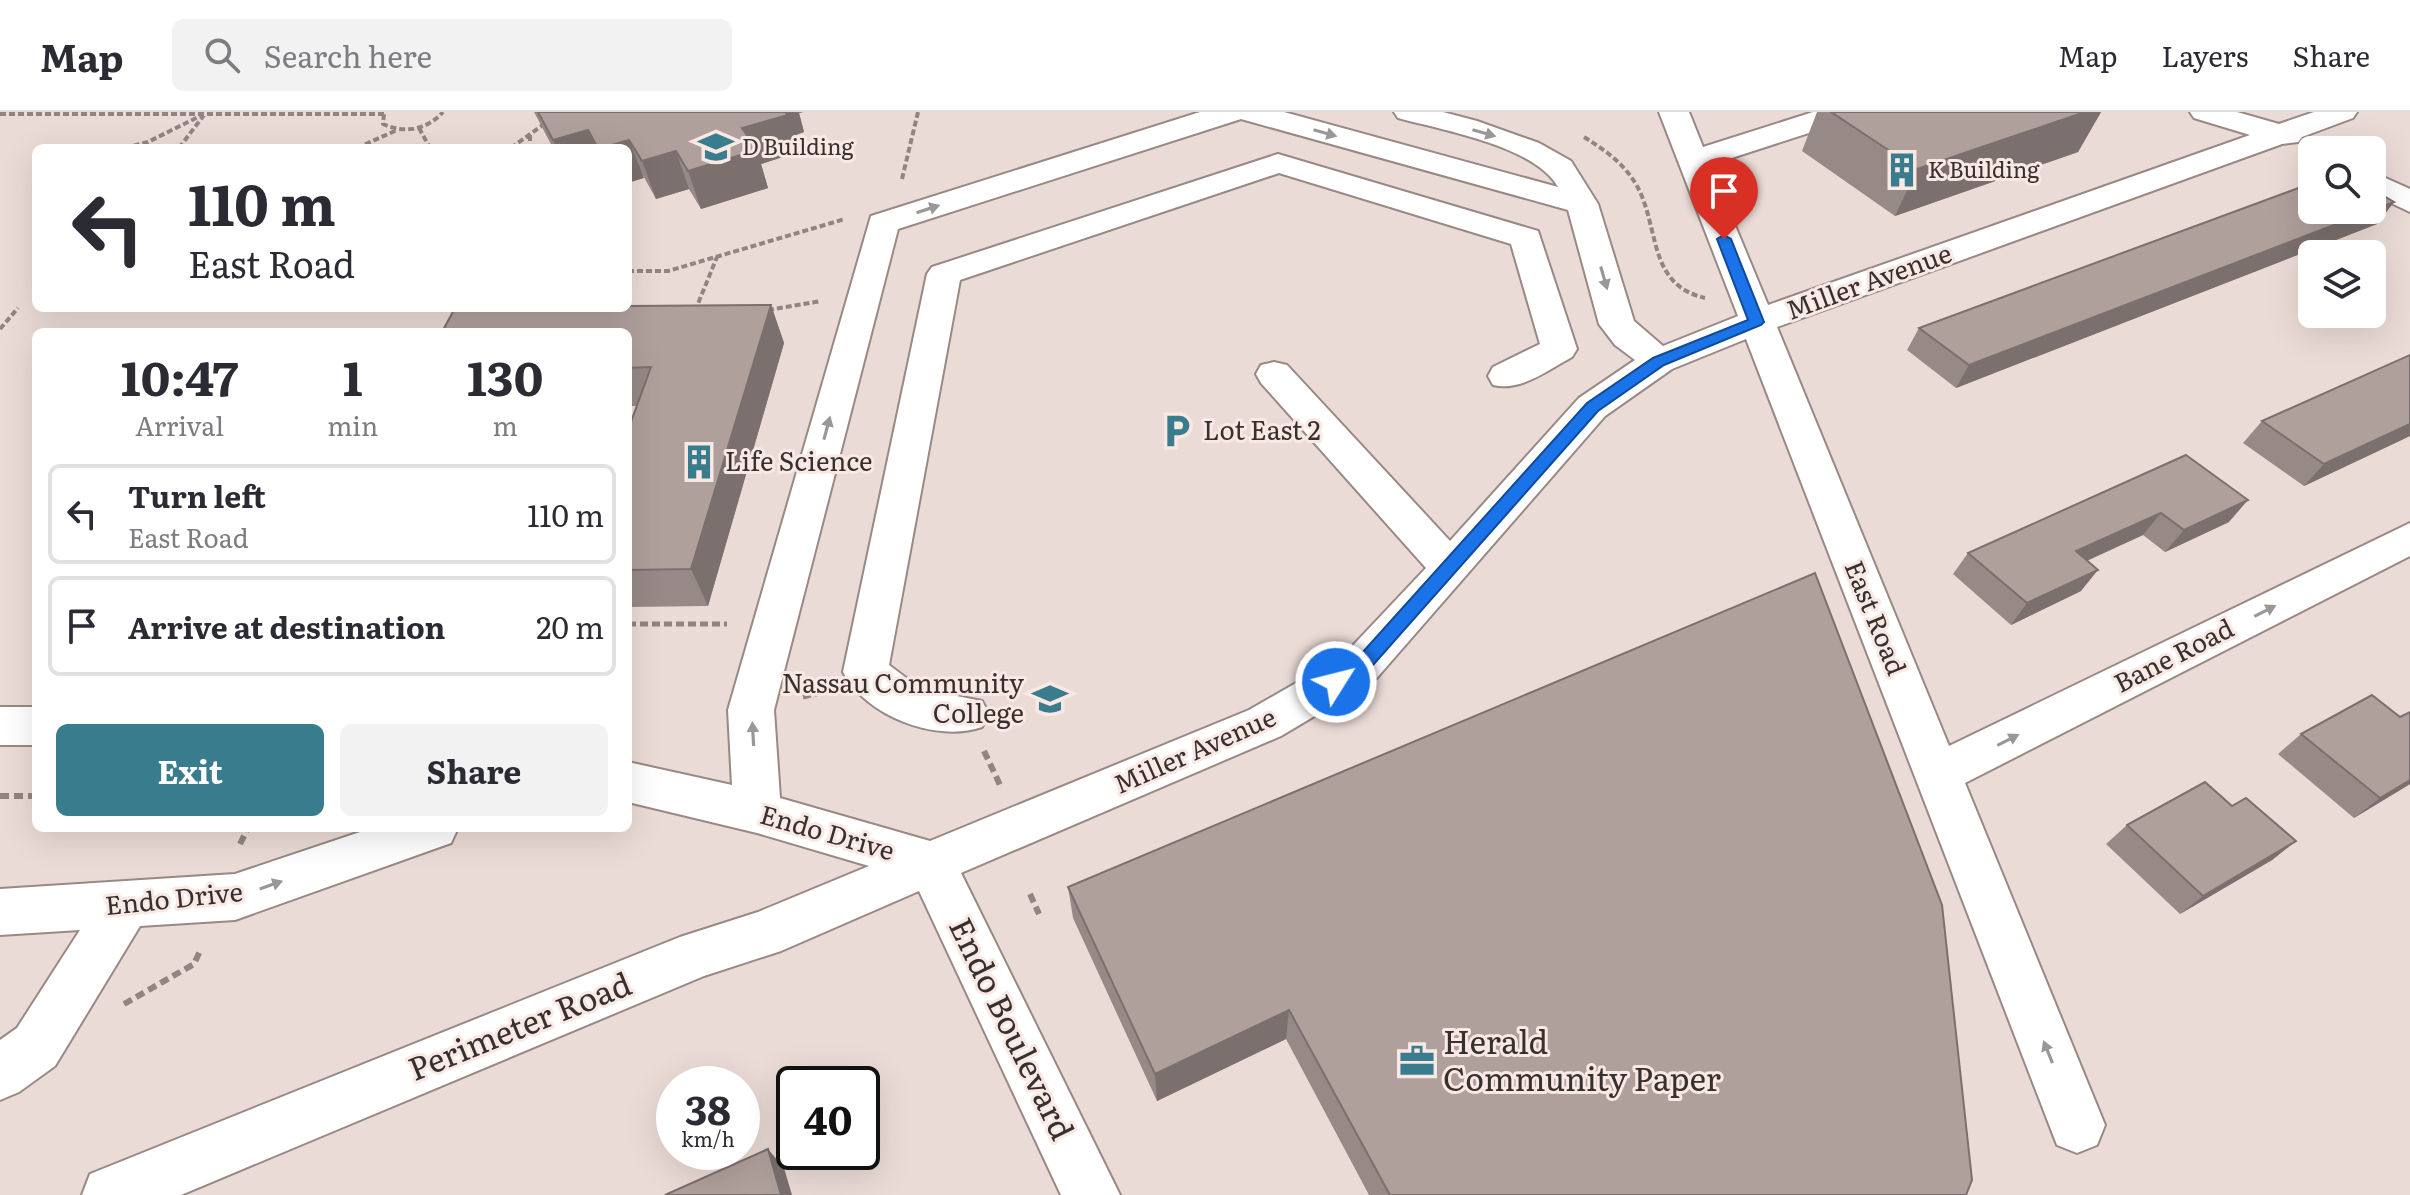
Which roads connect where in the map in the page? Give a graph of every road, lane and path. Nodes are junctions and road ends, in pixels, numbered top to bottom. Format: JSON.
{"nodes":[{"id":1,"x":443,"y":112,"type":"edge"},
{"id":2,"x":918,"y":112,"type":"edge"},
{"id":3,"x":1231,"y":112,"type":"edge"},
{"id":4,"x":1250,"y":112,"type":"edge"},
{"id":5,"x":1409,"y":112,"type":"edge"},
{"id":6,"x":1674,"y":112,"type":"edge"},
{"id":7,"x":1844,"y":112,"type":"edge"},
{"id":8,"x":2205,"y":112,"type":"edge"},
{"id":9,"x":2342,"y":112,"type":"edge"},
{"id":10,"x":385,"y":113,"type":"edge"},
{"id":11,"x":0,"y":114,"type":"edge"},
{"id":12,"x":205,"y":114,"type":"junction"},
{"id":13,"x":551,"y":119,"type":"edge"},
{"id":14,"x":419,"y":128,"type":"junction"},
{"id":15,"x":397,"y":130,"type":"junction"},
{"id":16,"x":2282,"y":133,"type":"junction"},
{"id":17,"x":530,"y":134,"type":"junction"},
{"id":18,"x":2298,"y":142,"type":"edge"},
{"id":19,"x":140,"y":144,"type":"edge"},
{"id":20,"x":182,"y":144,"type":"edge"},
{"id":21,"x":366,"y":144,"type":"edge"},
{"id":22,"x":428,"y":144,"type":"edge"},
{"id":23,"x":516,"y":144,"type":"edge"},
{"id":24,"x":530,"y":144,"type":"edge"},
{"id":25,"x":1693,"y":160,"type":"junction"},
{"id":26,"x":900,"y":188,"type":"dead end"},
{"id":27,"x":2386,"y":189,"type":"edge"},
{"id":28,"x":2410,"y":202,"type":"edge"},
{"id":29,"x":1582,"y":204,"type":"junction"},
{"id":30,"x":847,"y":218,"type":"dead end"},
{"id":31,"x":717,"y":256,"type":"junction"},
{"id":32,"x":632,"y":271,"type":"edge"},
{"id":33,"x":834,"y":299,"type":"dead end"},
{"id":34,"x":18,"y":308,"type":"dead end"},
{"id":35,"x":762,"y":311,"type":"edge"},
{"id":36,"x":1756,"y":322,"type":"junction"},
{"id":37,"x":690,"y":323,"type":"edge"},
{"id":38,"x":0,"y":329,"type":"edge"},
{"id":39,"x":1659,"y":361,"type":"junction"},
{"id":40,"x":1274,"y":374,"type":"dead end"},
{"id":41,"x":1506,"y":376,"type":"dead end"},
{"id":42,"x":2410,"y":538,"type":"edge"},
{"id":43,"x":1451,"y":568,"type":"junction"},
{"id":44,"x":632,"y":624,"type":"edge"},
{"id":45,"x":730,"y":624,"type":"dead end"},
{"id":46,"x":837,"y":689,"type":"dead end"},
{"id":47,"x":796,"y":699,"type":"dead end"},
{"id":48,"x":966,"y":714,"type":"dead end"},
{"id":49,"x":0,"y":726,"type":"edge"},
{"id":50,"x":32,"y":726,"type":"edge"},
{"id":51,"x":1938,"y":774,"type":"junction"},
{"id":52,"x":632,"y":783,"type":"edge"},
{"id":53,"x":0,"y":796,"type":"edge"},
{"id":54,"x":32,"y":796,"type":"edge"},
{"id":55,"x":757,"y":812,"type":"junction"},
{"id":56,"x":422,"y":832,"type":"edge"},
{"id":57,"x":931,"y":863,"type":"junction"},
{"id":58,"x":1030,"y":894,"type":"dead end"},
{"id":59,"x":124,"y":906,"type":"junction"},
{"id":60,"x":0,"y":912,"type":"edge"},
{"id":61,"x":1039,"y":914,"type":"dead end"},
{"id":62,"x":200,"y":951,"type":"dead end"},
{"id":63,"x":194,"y":964,"type":"dead end"},
{"id":64,"x":0,"y":1073,"type":"edge"},
{"id":65,"x":2077,"y":1125,"type":"dead end"},
{"id":66,"x":111,"y":1195,"type":"edge"},
{"id":67,"x":1091,"y":1195,"type":"edge"}],
"edges":[{"from":1,"to":14,"type":"path"},
{"from":2,"to":26,"type":"path"},
{"from":55,"to":3,"type":"street","one_way":true},
{"from":4,"to":29,"type":"street","one_way":true},
{"from":5,"to":29,"type":"street","one_way":true},
{"from":6,"to":25,"type":"street","name":"East Road"},
{"from":7,"to":25,"type":"street"},
{"from":8,"to":16,"type":"street"},
{"from":9,"to":16,"type":"street","name":"Miller Avenue"},
{"from":10,"to":12,"type":"path"},
{"from":10,"to":15,"type":"path"},
{"from":11,"to":12,"type":"path"},
{"from":12,"to":19,"type":"path"},
{"from":12,"to":20,"type":"path"},
{"from":13,"to":17,"type":"path"},
{"from":14,"to":15,"type":"path"},
{"from":14,"to":22,"type":"path"},
{"from":15,"to":21,"type":"path"},
{"from":16,"to":18,"type":"street"},
{"from":16,"to":36,"type":"street","name":"Miller Avenue"},
{"from":17,"to":23,"type":"path"},
{"from":17,"to":24,"type":"path"},
{"from":25,"to":36,"type":"street","name":"East Road"},
{"from":27,"to":28,"type":"street"},
{"from":29,"to":39,"type":"street","one_way":true},
{"from":30,"to":31,"type":"path"},
{"from":31,"to":32,"type":"path"},
{"from":31,"to":37,"type":"path"},
{"from":33,"to":35,"type":"path"},
{"from":34,"to":38,"type":"path"},
{"from":36,"to":39,"type":"street","name":"Miller Avenue"},
{"from":36,"to":51,"type":"street","name":"East Road"},
{"from":39,"to":43,"type":"street","name":"Miller Avenue"},
{"from":40,"to":43,"type":"street"},
{"from":41,"to":48,"type":"street"},
{"from":51,"to":42,"type":"street","name":"Bane Road","one_way":true},
{"from":43,"to":57,"type":"street","name":"Miller Avenue"},
{"from":44,"to":45,"type":"path"},
{"from":46,"to":47,"type":"path"},
{"from":49,"to":50,"type":"street"},
{"from":65,"to":51,"type":"street","name":"East Road","one_way":true},
{"from":52,"to":55,"type":"street","name":"Endo Drive"},
{"from":53,"to":54,"type":"path"},
{"from":55,"to":57,"type":"street","name":"Endo Drive"},
{"from":59,"to":56,"type":"street","name":"Endo Drive","one_way":true},
{"from":57,"to":66,"type":"street","name":"Perimeter Road"},
{"from":57,"to":67,"type":"street","name":"Endo Boulevard"},
{"from":58,"to":61,"type":"path"},
{"from":59,"to":60,"type":"street","name":"Endo Drive"},
{"from":59,"to":64,"type":"street"},
{"from":62,"to":63,"type":"path"}]}
